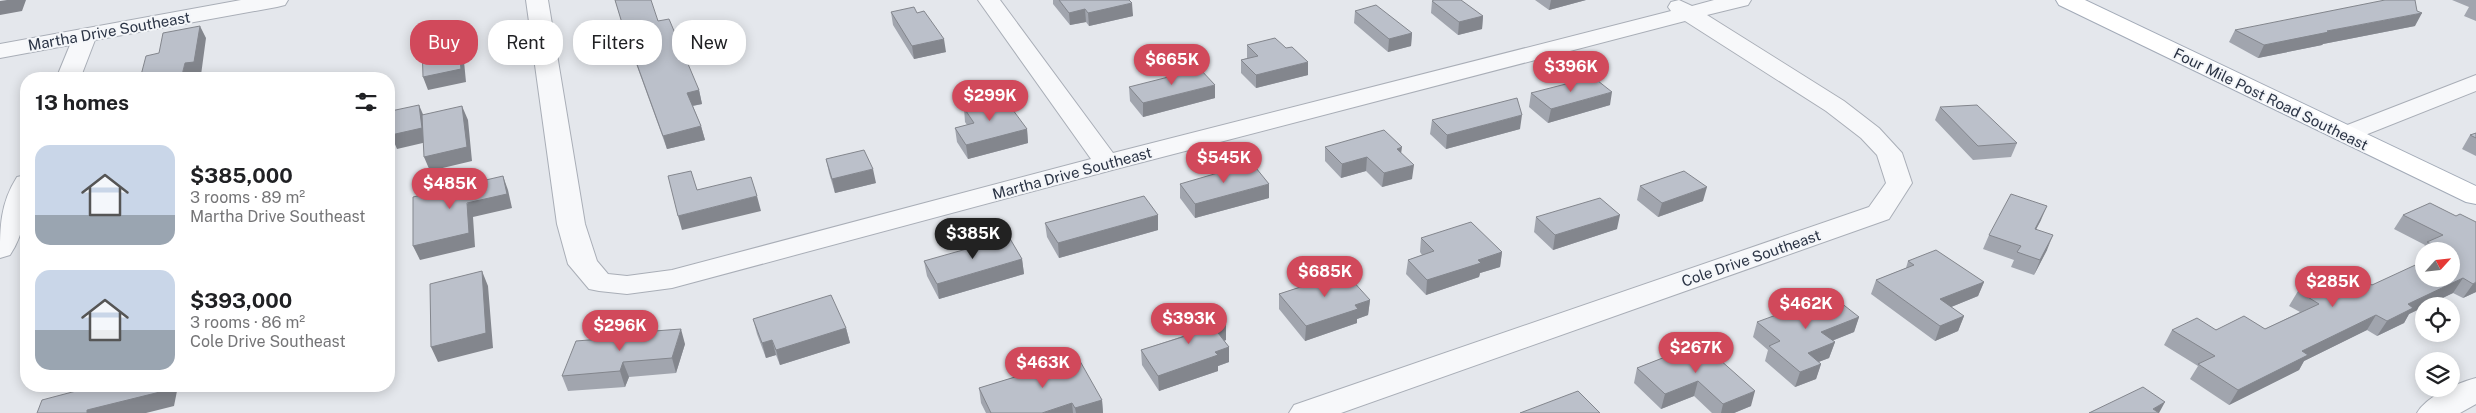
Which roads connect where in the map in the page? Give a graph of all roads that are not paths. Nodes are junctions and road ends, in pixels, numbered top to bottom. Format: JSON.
{"nodes":[{"id":1,"x":277,"y":0,"type":"edge"},
{"id":2,"x":537,"y":0,"type":"edge"},
{"id":3,"x":989,"y":0,"type":"edge"},
{"id":4,"x":1740,"y":0,"type":"edge"},
{"id":5,"x":2066,"y":0,"type":"edge"},
{"id":6,"x":1679,"y":7,"type":"edge"},
{"id":7,"x":85,"y":37,"type":"junction"},
{"id":8,"x":0,"y":51,"type":"edge"},
{"id":9,"x":71,"y":72,"type":"edge"},
{"id":10,"x":2476,"y":82,"type":"edge"},
{"id":11,"x":2346,"y":134,"type":"junction"},
{"id":12,"x":1107,"y":163,"type":"junction"},
{"id":13,"x":2476,"y":196,"type":"edge"},
{"id":14,"x":20,"y":199,"type":"edge"},
{"id":15,"x":0,"y":250,"type":"edge"},
{"id":16,"x":2476,"y":388,"type":"edge"},
{"id":17,"x":1306,"y":413,"type":"edge"},
{"id":18,"x":2434,"y":413,"type":"edge"}],
"edges":[{"from":1,"to":7,"type":"street","name":"Martha Drive Southeast"},
{"from":2,"to":12,"type":"street","name":"Martha Drive Southeast"},
{"from":3,"to":12,"type":"street"},
{"from":4,"to":6,"type":"street","name":"Martha Drive Southeast"},
{"from":5,"to":11,"type":"main road","name":"Four Mile Post Road Southeast"},
{"from":6,"to":12,"type":"street","name":"Martha Drive Southeast"},
{"from":6,"to":17,"type":"street","name":"Cole Drive Southeast"},
{"from":7,"to":8,"type":"street","name":"Martha Drive Southeast"},
{"from":7,"to":9,"type":"street"},
{"from":10,"to":11,"type":"street"},
{"from":11,"to":13,"type":"main road","name":"Four Mile Post Road Southeast"},
{"from":14,"to":15,"type":"street"},
{"from":16,"to":18,"type":"street"}]}
